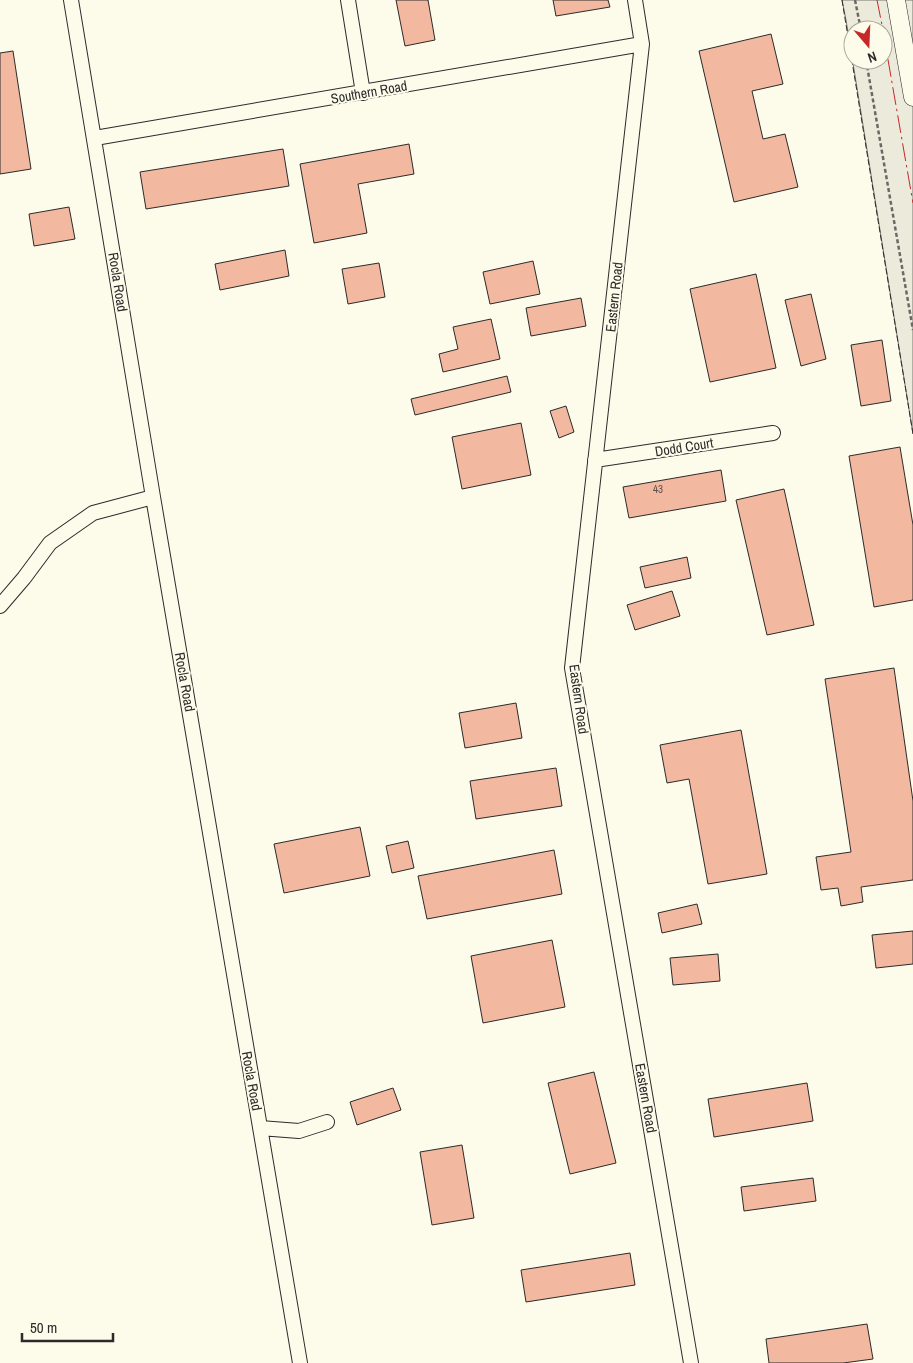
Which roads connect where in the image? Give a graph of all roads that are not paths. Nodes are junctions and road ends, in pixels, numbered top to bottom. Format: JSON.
{"nodes":[{"id":1,"x":71,"y":0,"type":"edge"},
{"id":2,"x":348,"y":0,"type":"edge"},
{"id":3,"x":635,"y":0,"type":"edge"},
{"id":4,"x":896,"y":0,"type":"edge"},
{"id":5,"x":642,"y":44,"type":"junction"},
{"id":6,"x":363,"y":93,"type":"junction"},
{"id":7,"x":913,"y":97,"type":"edge"},
{"id":8,"x":95,"y":138,"type":"junction"},
{"id":9,"x":773,"y":433,"type":"dead end"},
{"id":10,"x":595,"y":460,"type":"junction"},
{"id":11,"x":153,"y":496,"type":"junction"},
{"id":12,"x":0,"y":606,"type":"edge"},
{"id":13,"x":327,"y":1122,"type":"dead end"},
{"id":14,"x":260,"y":1128,"type":"junction"},
{"id":15,"x":300,"y":1363,"type":"edge"},
{"id":16,"x":691,"y":1363,"type":"edge"}],
"edges":[{"from":1,"to":8,"type":"street","name":"Rocla Road"},
{"from":2,"to":6,"type":"street"},
{"from":3,"to":5,"type":"street","name":"Eastern Road"},
{"from":4,"to":7,"type":"main road"},
{"from":5,"to":6,"type":"street","name":"Southern Road"},
{"from":5,"to":10,"type":"street","name":"Eastern Road"},
{"from":6,"to":8,"type":"street","name":"Southern Road"},
{"from":8,"to":11,"type":"street","name":"Rocla Road"},
{"from":9,"to":10,"type":"street","name":"Dodd Court"},
{"from":10,"to":16,"type":"street","name":"Eastern Road"},
{"from":11,"to":12,"type":"street"},
{"from":11,"to":14,"type":"street","name":"Rocla Road"},
{"from":13,"to":14,"type":"street"},
{"from":14,"to":15,"type":"street","name":"Rocla Road"}]}
